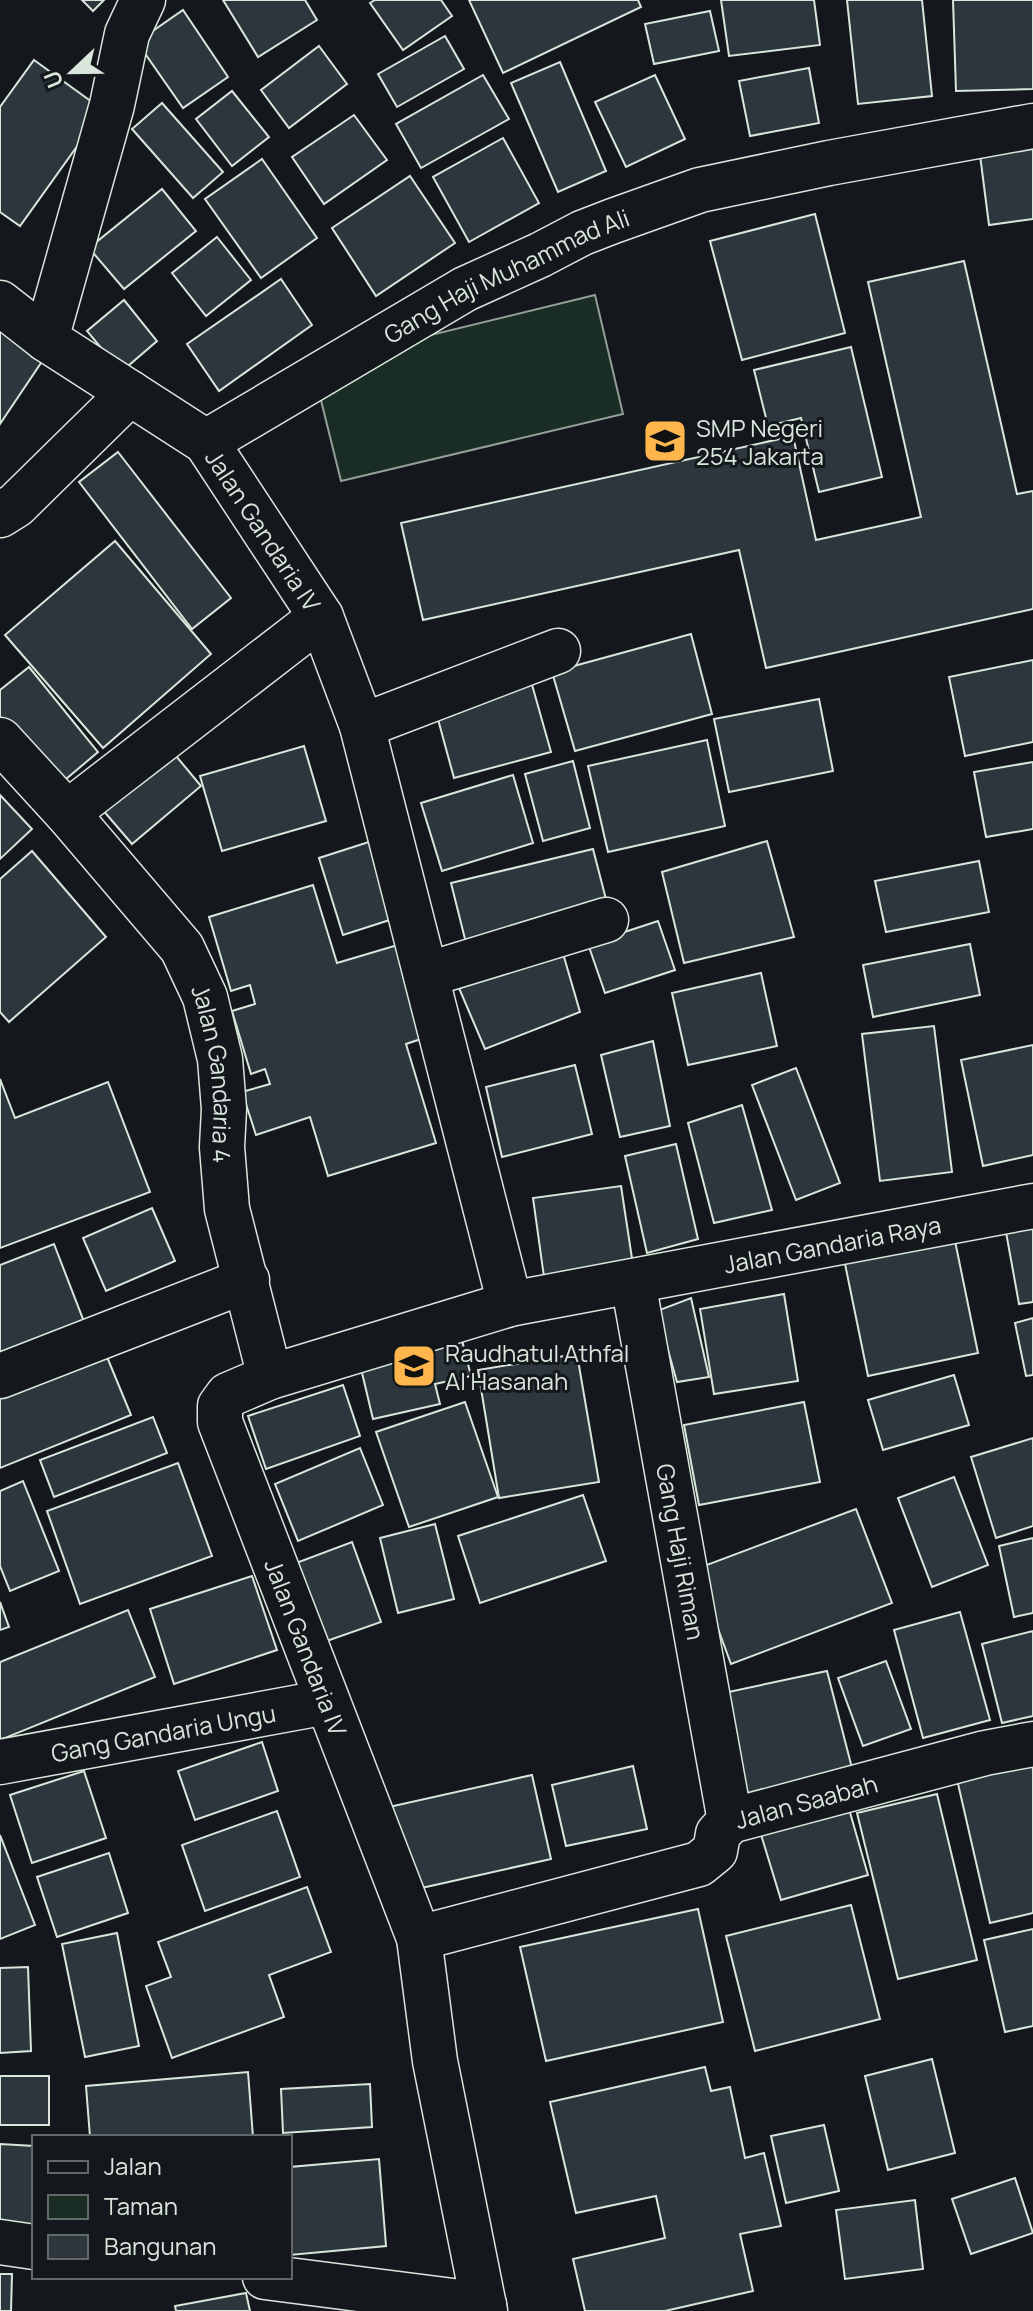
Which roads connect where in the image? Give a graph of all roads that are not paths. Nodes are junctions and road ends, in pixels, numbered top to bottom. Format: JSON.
{"nodes":[{"id":1,"x":143,"y":0,"type":"edge"},
{"id":2,"x":1033,"y":126,"type":"edge"},
{"id":3,"x":0,"y":303,"type":"edge"},
{"id":4,"x":46,"y":339,"type":"junction"},
{"id":5,"x":130,"y":393,"type":"junction"},
{"id":6,"x":206,"y":442,"type":"junction"},
{"id":7,"x":0,"y":515,"type":"edge"},
{"id":8,"x":321,"y":617,"type":"junction"},
{"id":9,"x":558,"y":651,"type":"dead end"},
{"id":10,"x":362,"y":726,"type":"junction"},
{"id":11,"x":0,"y":740,"type":"edge"},
{"id":12,"x":59,"y":804,"type":"junction"},
{"id":13,"x":606,"y":920,"type":"dead end"},
{"id":14,"x":426,"y":975,"type":"junction"},
{"id":15,"x":1033,"y":1206,"type":"edge"},
{"id":16,"x":247,"y":1280,"type":"junction"},
{"id":17,"x":633,"y":1282,"type":"junction"},
{"id":18,"x":510,"y":1304,"type":"junction"},
{"id":19,"x":0,"y":1376,"type":"edge"},
{"id":20,"x":270,"y":1377,"type":"junction"},
{"id":21,"x":327,"y":1702,"type":"junction"},
{"id":22,"x":1033,"y":1744,"type":"edge"},
{"id":23,"x":0,"y":1762,"type":"edge"},
{"id":24,"x":730,"y":1821,"type":"junction"},
{"id":25,"x":419,"y":1938,"type":"junction"},
{"id":26,"x":0,"y":2242,"type":"edge"},
{"id":27,"x":32,"y":2247,"type":"edge"},
{"id":28,"x":279,"y":2279,"type":"edge"},
{"id":29,"x":485,"y":2308,"type":"edge"}],
"edges":[{"from":1,"to":4,"type":"street"},
{"from":2,"to":6,"type":"street","name":"Gang Haji Muhammad Ali"},
{"from":3,"to":4,"type":"street","name":"Jalan Gandaria IV"},
{"from":4,"to":5,"type":"street","name":"Jalan Gandaria IV"},
{"from":5,"to":6,"type":"street","name":"Jalan Gandaria IV"},
{"from":5,"to":7,"type":"street"},
{"from":6,"to":8,"type":"street","name":"Jalan Gandaria IV"},
{"from":8,"to":10,"type":"street"},
{"from":8,"to":12,"type":"street","name":"Jalan Gandaria IV"},
{"from":9,"to":10,"type":"street"},
{"from":10,"to":14,"type":"street"},
{"from":11,"to":12,"type":"street","name":"Jalan Gandaria 4"},
{"from":12,"to":16,"type":"street","name":"Jalan Gandaria 4"},
{"from":13,"to":14,"type":"street"},
{"from":14,"to":18,"type":"street"},
{"from":15,"to":17,"type":"street","name":"Jalan Gandaria Raya"},
{"from":16,"to":19,"type":"street"},
{"from":16,"to":20,"type":"street","name":"Jalan Gandaria 4"},
{"from":17,"to":18,"type":"street","name":"Jalan Gandaria IV"},
{"from":17,"to":24,"type":"street","name":"Gang Haji Riman"},
{"from":18,"to":20,"type":"street","name":"Jalan Gandaria IV"},
{"from":20,"to":21,"type":"street","name":"Jalan Gandaria IV"},
{"from":21,"to":23,"type":"street","name":"Gang Gandaria Ungu"},
{"from":21,"to":25,"type":"street","name":"Jalan Gandaria IV"},
{"from":22,"to":24,"type":"street","name":"Jalan Saabah"},
{"from":24,"to":25,"type":"street","name":"Jalan Saabah"},
{"from":25,"to":29,"type":"street","name":"Jalan Gandaria IV"},
{"from":26,"to":27,"type":"street"},
{"from":28,"to":29,"type":"street"}]}
